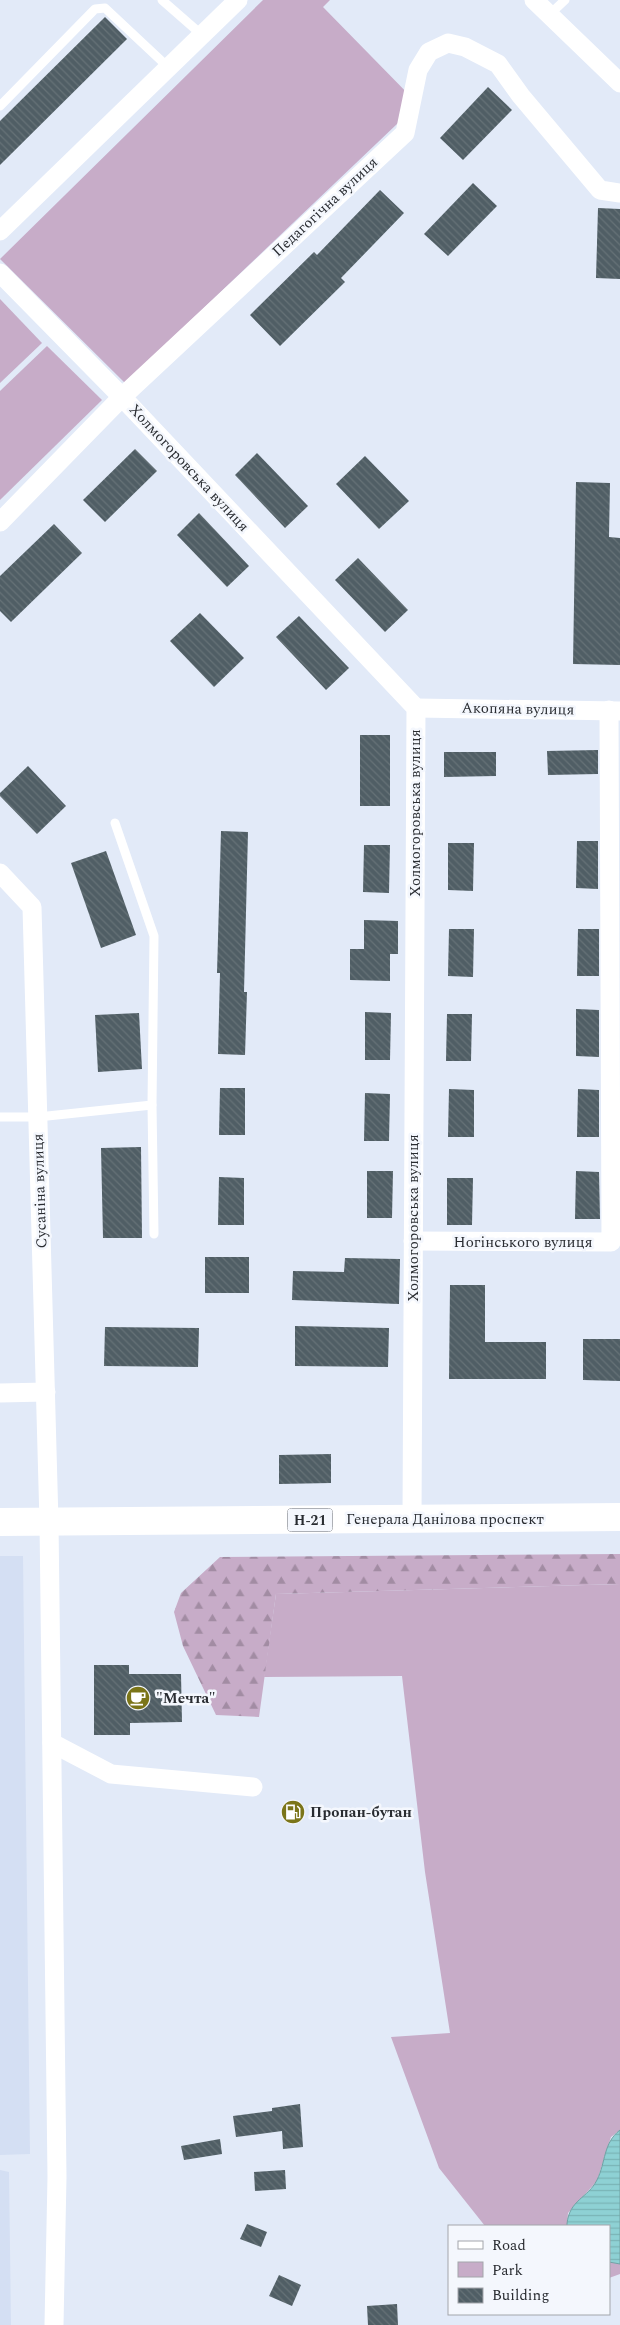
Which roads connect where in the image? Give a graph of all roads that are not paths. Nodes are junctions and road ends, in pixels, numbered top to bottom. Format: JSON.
{"nodes":[{"id":1,"x":162,"y":0,"type":"edge"},
{"id":2,"x":238,"y":0,"type":"edge"},
{"id":3,"x":534,"y":0,"type":"edge"},
{"id":4,"x":565,"y":0,"type":"edge"},
{"id":5,"x":549,"y":15,"type":"junction"},
{"id":6,"x":202,"y":35,"type":"junction"},
{"id":7,"x":168,"y":67,"type":"junction"},
{"id":8,"x":620,"y":83,"type":"edge"},
{"id":9,"x":0,"y":106,"type":"edge"},
{"id":10,"x":620,"y":194,"type":"edge"},
{"id":11,"x":0,"y":231,"type":"edge"},
{"id":12,"x":0,"y":272,"type":"edge"},
{"id":13,"x":122,"y":397,"type":"junction"},
{"id":14,"x":0,"y":522,"type":"edge"},
{"id":15,"x":416,"y":708,"type":"junction"},
{"id":16,"x":614,"y":710,"type":"edge"},
{"id":17,"x":115,"y":823,"type":"dead end"},
{"id":18,"x":0,"y":873,"type":"edge"},
{"id":19,"x":152,"y":1105,"type":"junction"},
{"id":20,"x":0,"y":1117,"type":"edge"},
{"id":21,"x":38,"y":1117,"type":"junction"},
{"id":22,"x":154,"y":1234,"type":"dead end"},
{"id":23,"x":413,"y":1241,"type":"junction"},
{"id":24,"x":46,"y":1392,"type":"junction"},
{"id":25,"x":0,"y":1393,"type":"edge"},
{"id":26,"x":620,"y":1518,"type":"edge"},
{"id":27,"x":412,"y":1519,"type":"junction"},
{"id":28,"x":0,"y":1522,"type":"edge"},
{"id":29,"x":49,"y":1522,"type":"junction"},
{"id":30,"x":52,"y":1742,"type":"junction"},
{"id":31,"x":253,"y":1787,"type":"dead end"},
{"id":32,"x":54,"y":2325,"type":"edge"}],
"edges":[{"from":1,"to":6,"type":"lane"},
{"from":2,"to":6,"type":"street"},
{"from":3,"to":5,"type":"street"},
{"from":4,"to":5,"type":"lane"},
{"from":5,"to":8,"type":"street"},
{"from":6,"to":7,"type":"street"},
{"from":7,"to":9,"type":"lane"},
{"from":7,"to":11,"type":"street"},
{"from":10,"to":13,"type":"street","name":"Педагогічна вулиця"},
{"from":12,"to":13,"type":"street","name":"Холмогоровська вулиця"},
{"from":13,"to":14,"type":"street","name":"Педагогічна вулиця"},
{"from":13,"to":15,"type":"street","name":"Холмогоровська вулиця"},
{"from":15,"to":16,"type":"street","name":"Акопяна вулиця"},
{"from":15,"to":23,"type":"street","name":"Холмогоровська вулиця"},
{"from":16,"to":23,"type":"street","name":"Ногінського вулиця"},
{"from":17,"to":19,"type":"lane"},
{"from":18,"to":21,"type":"street","name":"Сусаніна вулиця"},
{"from":19,"to":21,"type":"lane"},
{"from":19,"to":22,"type":"lane"},
{"from":20,"to":21,"type":"lane"},
{"from":21,"to":24,"type":"street","name":"Сусаніна вулиця"},
{"from":23,"to":27,"type":"street","name":"Холмогоровська вулиця"},
{"from":24,"to":25,"type":"street"},
{"from":24,"to":29,"type":"street","name":"Сусаніна вулиця"},
{"from":26,"to":27,"type":"main road","name":"Генерала Данілова проспект","number":"Н-21"},
{"from":27,"to":29,"type":"main road","name":"Генерала Данілова проспект","number":"Н-21"},
{"from":28,"to":29,"type":"main road","name":"Генерала Данілова проспект","number":"Н-21"},
{"from":29,"to":30,"type":"street","name":"Сусаніна вулиця"},
{"from":30,"to":31,"type":"street"},
{"from":30,"to":32,"type":"street","name":"Сусаніна вулиця"}]}
